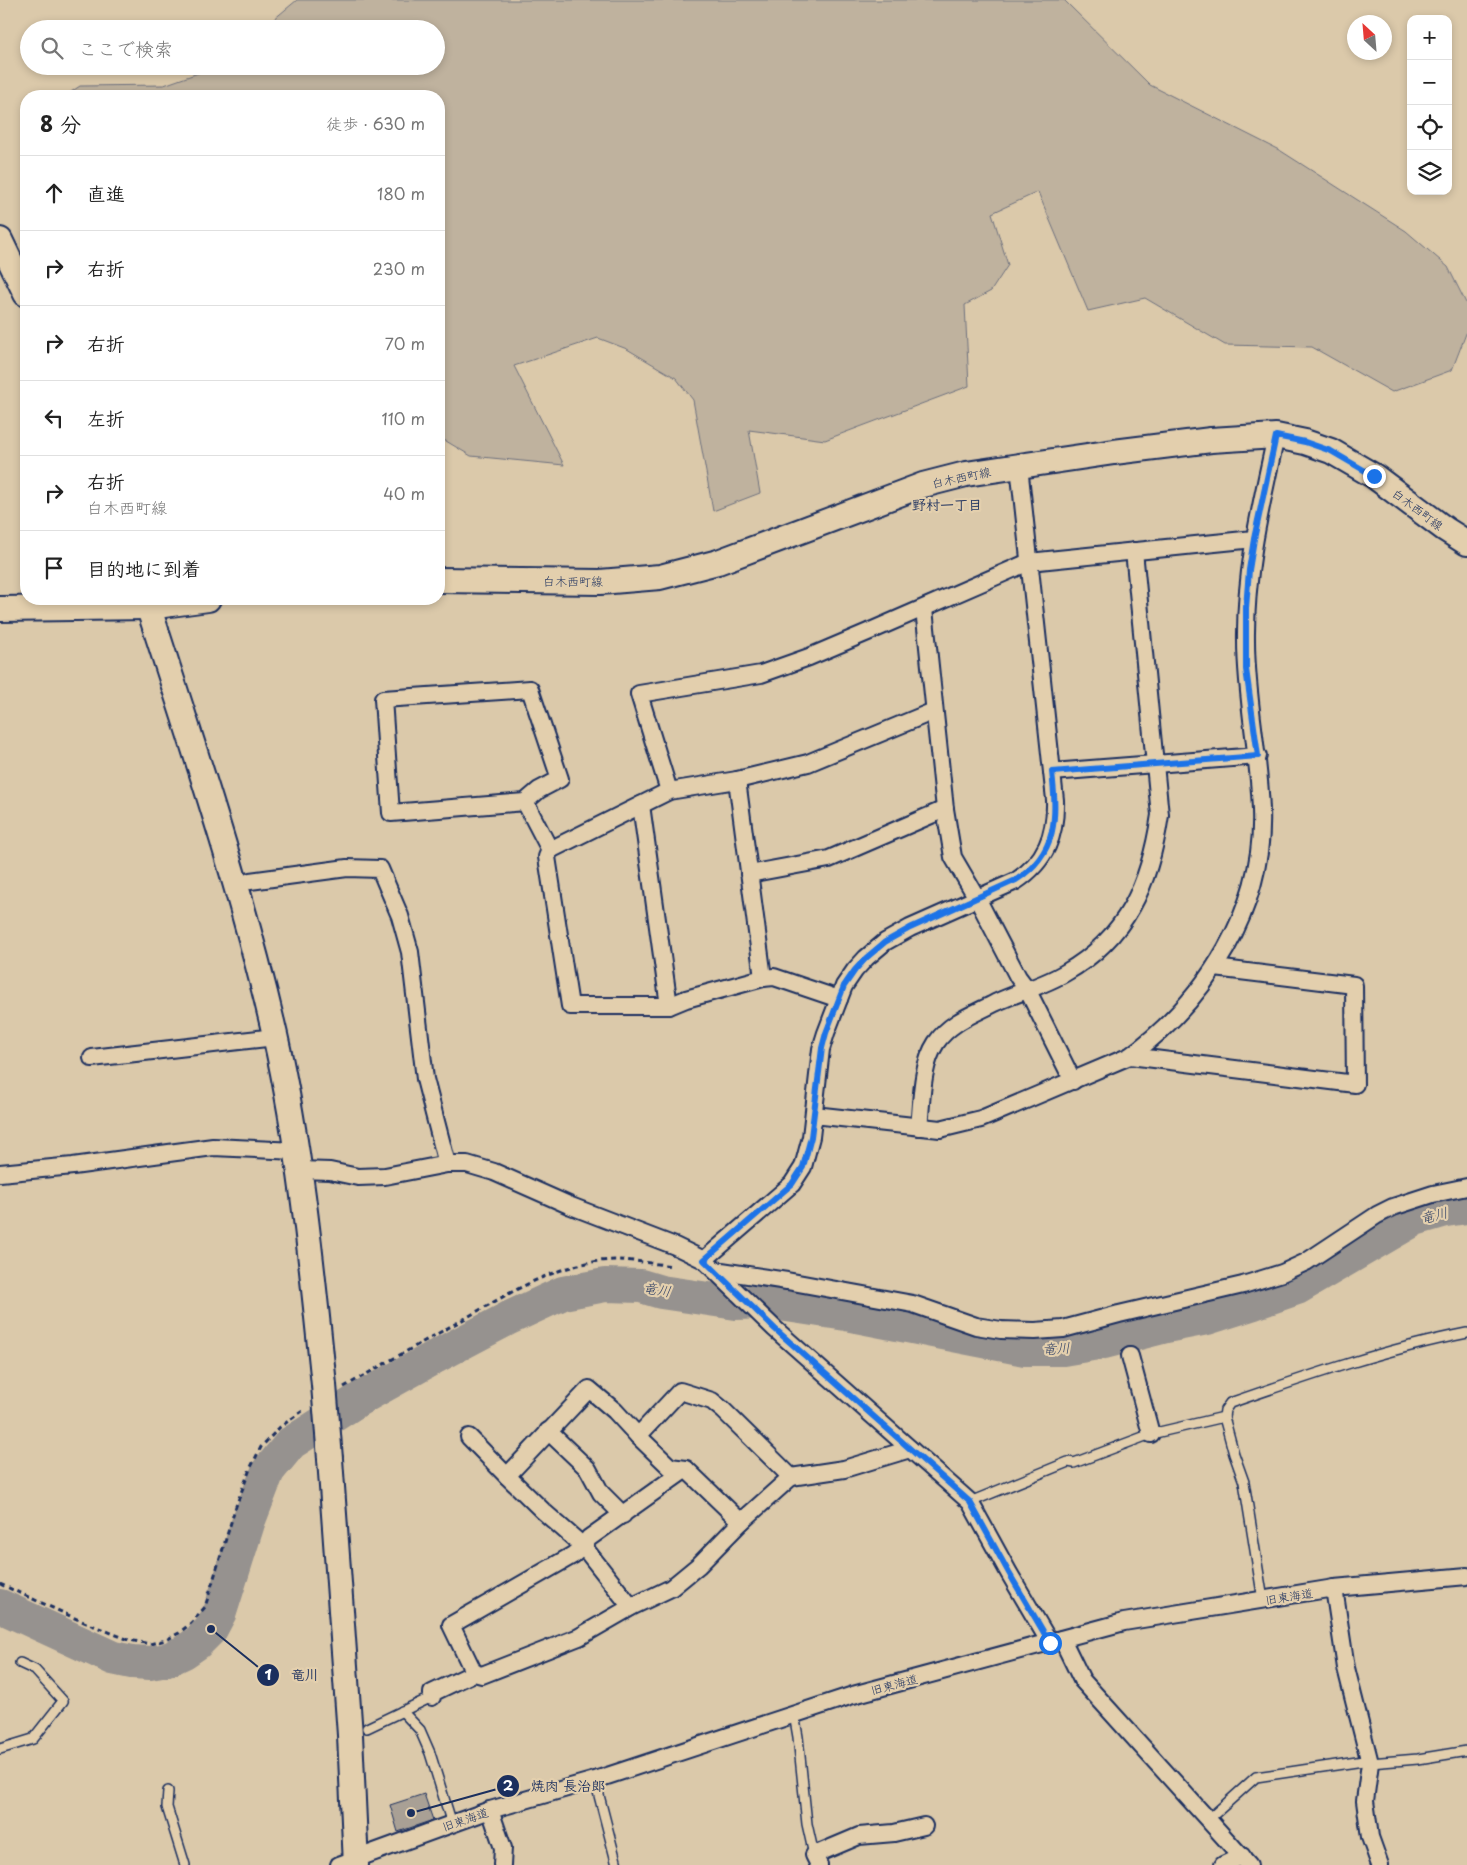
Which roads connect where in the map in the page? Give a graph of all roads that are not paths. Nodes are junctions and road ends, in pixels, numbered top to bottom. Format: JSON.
{"nodes":[{"id":1,"x":0,"y":240,"type":"edge"},
{"id":2,"x":20,"y":282,"type":"edge"},
{"id":3,"x":1276,"y":436,"type":"junction"},
{"id":4,"x":1019,"y":466,"type":"junction"},
{"id":5,"x":1254,"y":539,"type":"junction"},
{"id":6,"x":1467,"y":543,"type":"edge"},
{"id":7,"x":1134,"y":551,"type":"junction"},
{"id":8,"x":1029,"y":562,"type":"junction"},
{"id":9,"x":445,"y":580,"type":"edge"},
{"id":10,"x":98,"y":605,"type":"edge"},
{"id":11,"x":148,"y":605,"type":"edge"},
{"id":12,"x":924,"y":608,"type":"junction"},
{"id":13,"x":0,"y":609,"type":"edge"},
{"id":14,"x":934,"y":711,"type":"junction"},
{"id":15,"x":1258,"y":756,"type":"junction"},
{"id":16,"x":1156,"y":765,"type":"junction"},
{"id":17,"x":1052,"y":772,"type":"junction"},
{"id":18,"x":737,"y":780,"type":"junction"},
{"id":19,"x":669,"y":791,"type":"junction"},
{"id":20,"x":525,"y":802,"type":"junction"},
{"id":21,"x":641,"y":805,"type":"junction"},
{"id":22,"x":945,"y":809,"type":"junction"},
{"id":23,"x":550,"y":850,"type":"junction"},
{"id":24,"x":749,"y":874,"type":"junction"},
{"id":25,"x":250,"y":881,"type":"dead end"},
{"id":26,"x":977,"y":898,"type":"junction"},
{"id":27,"x":1215,"y":968,"type":"junction"},
{"id":28,"x":763,"y":978,"type":"junction"},
{"id":29,"x":1027,"y":989,"type":"junction"},
{"id":30,"x":839,"y":999,"type":"junction"},
{"id":31,"x":669,"y":1006,"type":"junction"},
{"id":32,"x":276,"y":1038,"type":"junction"},
{"id":33,"x":1130,"y":1056,"type":"junction"},
{"id":34,"x":92,"y":1058,"type":"dead end"},
{"id":35,"x":1073,"y":1080,"type":"junction"},
{"id":36,"x":814,"y":1115,"type":"junction"},
{"id":37,"x":918,"y":1127,"type":"junction"},
{"id":38,"x":297,"y":1160,"type":"junction"},
{"id":39,"x":447,"y":1164,"type":"junction"},
{"id":40,"x":0,"y":1173,"type":"edge"},
{"id":41,"x":1467,"y":1187,"type":"edge"},
{"id":42,"x":710,"y":1265,"type":"junction"},
{"id":43,"x":1467,"y":1333,"type":"edge"},
{"id":44,"x":1130,"y":1356,"type":"dead end"},
{"id":45,"x":1224,"y":1417,"type":"junction"},
{"id":46,"x":548,"y":1431,"type":"junction"},
{"id":47,"x":1151,"y":1434,"type":"junction"},
{"id":48,"x":638,"y":1436,"type":"junction"},
{"id":49,"x":469,"y":1437,"type":"dead end"},
{"id":50,"x":910,"y":1449,"type":"junction"},
{"id":51,"x":686,"y":1469,"type":"junction"},
{"id":52,"x":507,"y":1476,"type":"junction"},
{"id":53,"x":791,"y":1477,"type":"junction"},
{"id":54,"x":970,"y":1502,"type":"junction"},
{"id":55,"x":623,"y":1515,"type":"junction"},
{"id":56,"x":741,"y":1522,"type":"junction"},
{"id":57,"x":582,"y":1546,"type":"junction"},
{"id":58,"x":1467,"y":1576,"type":"edge"},
{"id":59,"x":1334,"y":1588,"type":"junction"},
{"id":60,"x":1263,"y":1600,"type":"junction"},
{"id":61,"x":631,"y":1607,"type":"junction"},
{"id":62,"x":1056,"y":1641,"type":"junction"},
{"id":63,"x":20,"y":1663,"type":"dead end"},
{"id":64,"x":474,"y":1673,"type":"junction"},
{"id":65,"x":432,"y":1697,"type":"joint"},
{"id":66,"x":402,"y":1712,"type":"junction"},
{"id":67,"x":794,"y":1714,"type":"junction"},
{"id":68,"x":367,"y":1728,"type":"dead end"},
{"id":69,"x":0,"y":1749,"type":"edge"},
{"id":70,"x":1467,"y":1751,"type":"edge"},
{"id":71,"x":1370,"y":1762,"type":"junction"},
{"id":72,"x":595,"y":1780,"type":"junction"},
{"id":73,"x":168,"y":1791,"type":"dead end"},
{"id":74,"x":490,"y":1810,"type":"junction"},
{"id":75,"x":1209,"y":1819,"type":"junction"},
{"id":76,"x":452,"y":1824,"type":"junction"},
{"id":77,"x":924,"y":1826,"type":"dead end"},
{"id":78,"x":816,"y":1860,"type":"edge"},
{"id":79,"x":1245,"y":1860,"type":"edge"},
{"id":80,"x":350,"y":1863,"type":"edge"},
{"id":81,"x":185,"y":1865,"type":"edge"},
{"id":82,"x":502,"y":1865,"type":"edge"},
{"id":83,"x":617,"y":1865,"type":"edge"},
{"id":84,"x":1223,"y":1865,"type":"edge"},
{"id":85,"x":1380,"y":1865,"type":"edge"}],
"edges":[{"from":1,"to":2,"type":"street"},
{"from":3,"to":4,"type":"street","name":"白木西町線"},
{"from":3,"to":5,"type":"street"},
{"from":3,"to":6,"type":"street","name":"白木西町線"},
{"from":4,"to":8,"type":"street"},
{"from":4,"to":9,"type":"street","name":"白木西町線"},
{"from":5,"to":7,"type":"street"},
{"from":5,"to":15,"type":"street"},
{"from":7,"to":8,"type":"street"},
{"from":7,"to":16,"type":"street"},
{"from":8,"to":12,"type":"street"},
{"from":8,"to":17,"type":"street"},
{"from":10,"to":13,"type":"street"},
{"from":11,"to":32,"type":"street"},
{"from":12,"to":14,"type":"street"},
{"from":12,"to":19,"type":"street"},
{"from":14,"to":18,"type":"street"},
{"from":14,"to":22,"type":"street"},
{"from":15,"to":16,"type":"street"},
{"from":15,"to":27,"type":"street"},
{"from":16,"to":17,"type":"street"},
{"from":16,"to":29,"type":"street"},
{"from":17,"to":26,"type":"street"},
{"from":18,"to":19,"type":"street"},
{"from":18,"to":24,"type":"street"},
{"from":19,"to":21,"type":"street"},
{"from":20,"to":20,"type":"street"},
{"from":20,"to":23,"type":"street"},
{"from":21,"to":23,"type":"street"},
{"from":21,"to":31,"type":"street"},
{"from":22,"to":24,"type":"street"},
{"from":22,"to":26,"type":"street"},
{"from":23,"to":31,"type":"street"},
{"from":24,"to":28,"type":"street"},
{"from":25,"to":39,"type":"street"},
{"from":26,"to":29,"type":"street"},
{"from":26,"to":30,"type":"street"},
{"from":27,"to":33,"type":"street"},
{"from":27,"to":33,"type":"street"},
{"from":28,"to":30,"type":"street"},
{"from":28,"to":31,"type":"street"},
{"from":29,"to":35,"type":"street"},
{"from":29,"to":37,"type":"street"},
{"from":30,"to":36,"type":"street"},
{"from":32,"to":34,"type":"street"},
{"from":32,"to":38,"type":"street"},
{"from":33,"to":35,"type":"street"},
{"from":35,"to":37,"type":"street"},
{"from":36,"to":37,"type":"street"},
{"from":36,"to":42,"type":"street"},
{"from":38,"to":39,"type":"street"},
{"from":38,"to":40,"type":"street"},
{"from":38,"to":80,"type":"street","bridge":true},
{"from":39,"to":42,"type":"street"},
{"from":41,"to":42,"type":"street"},
{"from":42,"to":50,"type":"street"},
{"from":43,"to":45,"type":"lane"},
{"from":44,"to":47,"type":"street"},
{"from":45,"to":47,"type":"lane"},
{"from":45,"to":60,"type":"lane"},
{"from":46,"to":48,"type":"street"},
{"from":46,"to":52,"type":"street"},
{"from":46,"to":55,"type":"street"},
{"from":47,"to":54,"type":"lane"},
{"from":48,"to":51,"type":"street"},
{"from":48,"to":53,"type":"street"},
{"from":49,"to":52,"type":"street"},
{"from":50,"to":53,"type":"street"},
{"from":50,"to":54,"type":"street"},
{"from":51,"to":55,"type":"street"},
{"from":51,"to":56,"type":"street"},
{"from":52,"to":57,"type":"street"},
{"from":53,"to":56,"type":"street"},
{"from":54,"to":62,"type":"street"},
{"from":55,"to":57,"type":"street"},
{"from":56,"to":61,"type":"street"},
{"from":57,"to":61,"type":"street"},
{"from":57,"to":64,"type":"street"},
{"from":58,"to":59,"type":"street","name":"旧東海道"},
{"from":59,"to":60,"type":"street","name":"旧東海道"},
{"from":59,"to":71,"type":"street"},
{"from":60,"to":62,"type":"street","name":"旧東海道"},
{"from":61,"to":64,"type":"street"},
{"from":62,"to":67,"type":"street","name":"旧東海道"},
{"from":62,"to":75,"type":"street"},
{"from":63,"to":69,"type":"lane"},
{"from":64,"to":65,"type":"street"},
{"from":65,"to":66,"type":"lane"},
{"from":66,"to":68,"type":"lane"},
{"from":66,"to":76,"type":"lane"},
{"from":67,"to":72,"type":"street","name":"旧東海道"},
{"from":67,"to":78,"type":"lane"},
{"from":70,"to":71,"type":"lane"},
{"from":71,"to":75,"type":"lane"},
{"from":71,"to":85,"type":"street"},
{"from":72,"to":74,"type":"street","name":"旧東海道"},
{"from":72,"to":83,"type":"lane"},
{"from":73,"to":81,"type":"lane"},
{"from":74,"to":76,"type":"street","name":"旧東海道"},
{"from":74,"to":82,"type":"street"},
{"from":75,"to":79,"type":"street"},
{"from":76,"to":80,"type":"street","name":"旧東海道"},
{"from":77,"to":78,"type":"street"},
{"from":79,"to":84,"type":"street"}]}
